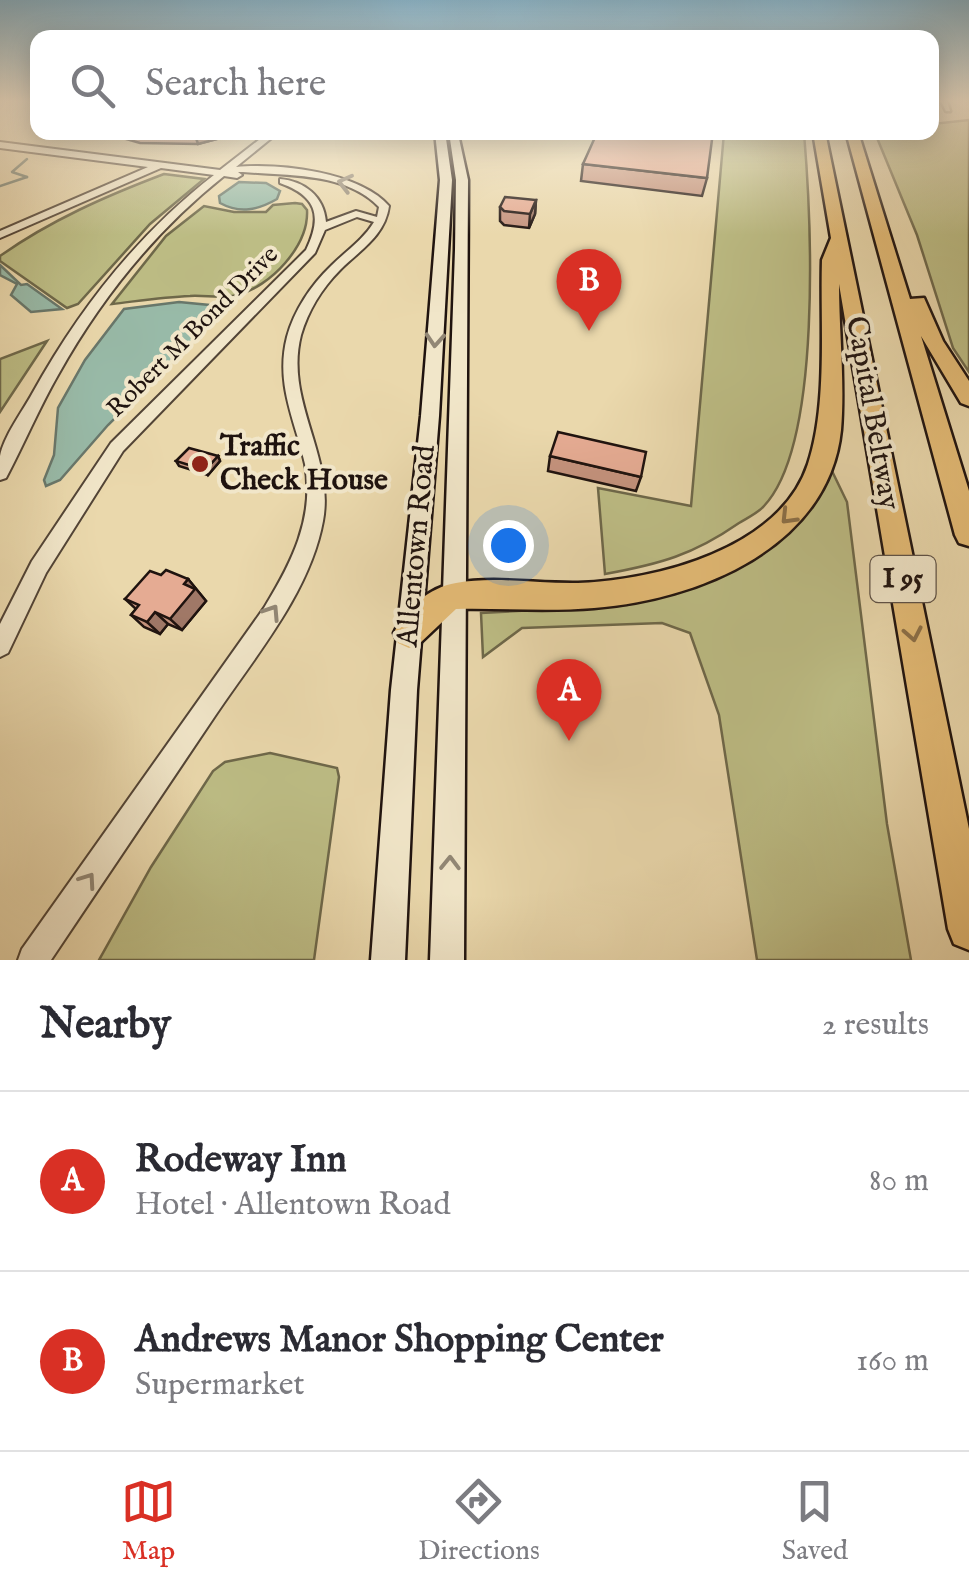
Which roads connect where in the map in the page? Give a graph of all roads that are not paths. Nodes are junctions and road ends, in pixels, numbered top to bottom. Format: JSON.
{"nodes":[{"id":1,"x":7,"y":146,"type":"edge"},
{"id":2,"x":258,"y":146,"type":"edge"},
{"id":3,"x":442,"y":146,"type":"edge"},
{"id":4,"x":446,"y":146,"type":"edge"},
{"id":5,"x":822,"y":146,"type":"edge"},
{"id":6,"x":856,"y":146,"type":"edge"},
{"id":7,"x":248,"y":154,"type":"junction"},
{"id":8,"x":163,"y":164,"type":"junction"},
{"id":9,"x":226,"y":171,"type":"junction"},
{"id":10,"x":266,"y":172,"type":"junction"},
{"id":11,"x":379,"y":225,"type":"junction"},
{"id":12,"x":322,"y":227,"type":"junction"},
{"id":13,"x":838,"y":228,"type":"junction"},
{"id":14,"x":0,"y":236,"type":"edge"},
{"id":15,"x":890,"y":260,"type":"junction"},
{"id":16,"x":969,"y":398,"type":"edge"},
{"id":17,"x":1,"y":470,"type":"edge"},
{"id":18,"x":969,"y":536,"type":"edge"},
{"id":19,"x":456,"y":596,"type":"junction"},
{"id":20,"x":408,"y":633,"type":"junction"},
{"id":21,"x":0,"y":646,"type":"edge"},
{"id":22,"x":969,"y":929,"type":"edge"},
{"id":23,"x":33,"y":960,"type":"edge"},
{"id":24,"x":388,"y":960,"type":"edge"},
{"id":25,"x":447,"y":960,"type":"edge"}],
"edges":[{"from":1,"to":8,"type":"street"},
{"from":2,"to":7,"type":"street"},
{"from":3,"to":20,"type":"main road","name":"Allentown Road","one_way":true},
{"from":4,"to":19,"type":"main road","name":"Allentown Road"},
{"from":5,"to":13,"type":"highway","name":"Capital Beltway","number":"I 95"},
{"from":6,"to":15,"type":"highway","name":"Capital Beltway","number":"I 95"},
{"from":7,"to":9,"type":"street"},
{"from":7,"to":10,"type":"street"},
{"from":8,"to":9,"type":"street"},
{"from":8,"to":14,"type":"street"},
{"from":9,"to":10,"type":"street"},
{"from":9,"to":12,"type":"street"},
{"from":9,"to":17,"type":"street"},
{"from":11,"to":10,"type":"street","one_way":true},
{"from":11,"to":12,"type":"street"},
{"from":23,"to":11,"type":"street","name":"Robert M Bond Drive","one_way":true},
{"from":12,"to":21,"type":"street","name":"Robert M Bond Drive"},
{"from":13,"to":19,"type":"highway","one_way":true},
{"from":13,"to":22,"type":"highway","name":"Capital Beltway","number":"I 95","one_way":true},
{"from":15,"to":16,"type":"highway"},
{"from":15,"to":18,"type":"highway","name":"Capital Beltway","number":"I 95"},
{"from":19,"to":20,"type":"highway"},
{"from":25,"to":19,"type":"main road","name":"Allentown Road","one_way":true},
{"from":20,"to":24,"type":"main road","name":"Allentown Road"}]}
